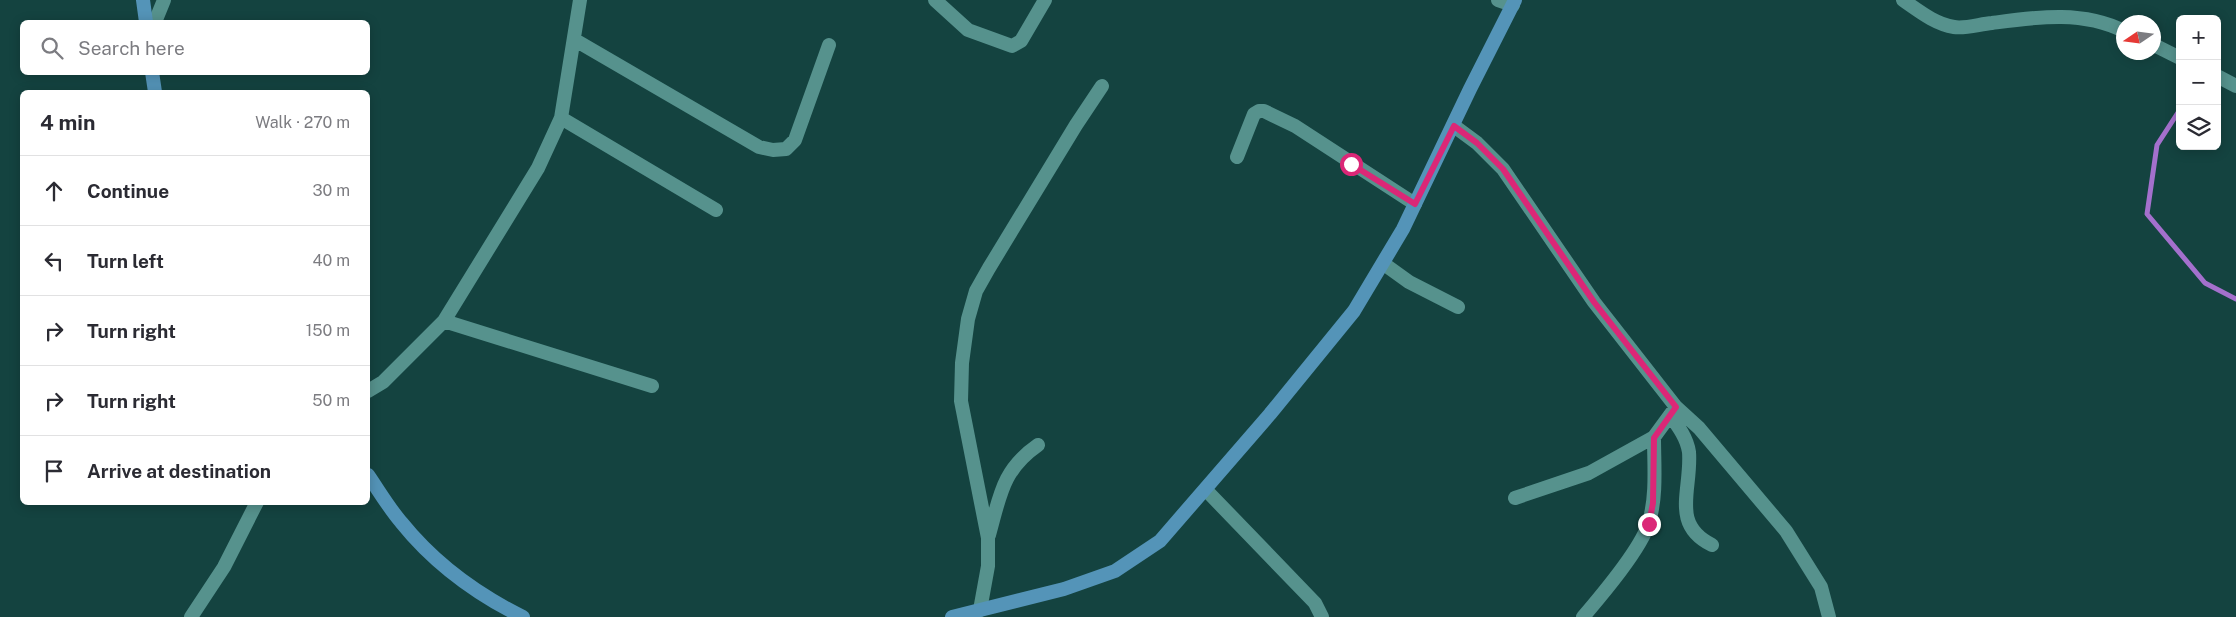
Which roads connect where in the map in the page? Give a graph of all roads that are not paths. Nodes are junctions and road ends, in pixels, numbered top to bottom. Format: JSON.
{"nodes":[{"id":1,"x":143,"y":0,"type":"edge"},
{"id":2,"x":164,"y":0,"type":"edge"},
{"id":3,"x":580,"y":0,"type":"edge"},
{"id":4,"x":935,"y":0,"type":"edge"},
{"id":5,"x":1044,"y":0,"type":"edge"},
{"id":6,"x":1498,"y":0,"type":"edge"},
{"id":7,"x":1904,"y":0,"type":"edge"},
{"id":8,"x":1514,"y":3,"type":"edge"},
{"id":9,"x":146,"y":20,"type":"edge"},
{"id":10,"x":157,"y":20,"type":"edge"},
{"id":11,"x":2116,"y":27,"type":"edge"},
{"id":12,"x":575,"y":40,"type":"junction"},
{"id":13,"x":829,"y":45,"type":"dead end"},
{"id":14,"x":2161,"y":48,"type":"edge"},
{"id":15,"x":2176,"y":56,"type":"edge"},
{"id":16,"x":152,"y":75,"type":"edge"},
{"id":17,"x":2221,"y":78,"type":"edge"},
{"id":18,"x":1102,"y":86,"type":"dead end"},
{"id":19,"x":2236,"y":86,"type":"edge"},
{"id":20,"x":155,"y":90,"type":"edge"},
{"id":21,"x":561,"y":118,"type":"junction"},
{"id":22,"x":1454,"y":126,"type":"junction"},
{"id":23,"x":1236,"y":157,"type":"dead end"},
{"id":24,"x":1415,"y":204,"type":"junction"},
{"id":25,"x":716,"y":210,"type":"dead end"},
{"id":26,"x":1384,"y":264,"type":"junction"},
{"id":27,"x":1458,"y":307,"type":"dead end"},
{"id":28,"x":444,"y":321,"type":"junction"},
{"id":29,"x":652,"y":386,"type":"dead end"},
{"id":30,"x":370,"y":390,"type":"edge"},
{"id":31,"x":1673,"y":411,"type":"junction"},
{"id":32,"x":1654,"y":438,"type":"junction"},
{"id":33,"x":1038,"y":445,"type":"dead end"},
{"id":34,"x":370,"y":478,"type":"edge"},
{"id":35,"x":1206,"y":490,"type":"junction"},
{"id":36,"x":1515,"y":498,"type":"dead end"},
{"id":37,"x":255,"y":505,"type":"edge"},
{"id":38,"x":988,"y":538,"type":"junction"},
{"id":39,"x":1712,"y":545,"type":"dead end"},
{"id":40,"x":980,"y":610,"type":"junction"},
{"id":41,"x":1824,"y":613,"type":"edge"},
{"id":42,"x":191,"y":617,"type":"edge"},
{"id":43,"x":523,"y":617,"type":"edge"},
{"id":44,"x":952,"y":617,"type":"edge"},
{"id":45,"x":1322,"y":617,"type":"edge"},
{"id":46,"x":1583,"y":617,"type":"edge"}],
"edges":[{"from":1,"to":9,"type":"main road"},
{"from":2,"to":10,"type":"street"},
{"from":3,"to":12,"type":"street"},
{"from":4,"to":5,"type":"street"},
{"from":6,"to":8,"type":"street"},
{"from":7,"to":11,"type":"street"},
{"from":8,"to":22,"type":"main road"},
{"from":12,"to":13,"type":"street"},
{"from":12,"to":21,"type":"street"},
{"from":14,"to":15,"type":"street"},
{"from":16,"to":20,"type":"main road"},
{"from":17,"to":19,"type":"street"},
{"from":18,"to":38,"type":"street"},
{"from":21,"to":25,"type":"street"},
{"from":21,"to":28,"type":"street"},
{"from":22,"to":24,"type":"main road"},
{"from":22,"to":31,"type":"street"},
{"from":23,"to":24,"type":"street"},
{"from":24,"to":26,"type":"main road"},
{"from":26,"to":27,"type":"street"},
{"from":26,"to":35,"type":"main road"},
{"from":28,"to":29,"type":"street"},
{"from":28,"to":30,"type":"street"},
{"from":31,"to":32,"type":"street"},
{"from":31,"to":39,"type":"street"},
{"from":31,"to":41,"type":"street"},
{"from":32,"to":36,"type":"street"},
{"from":32,"to":46,"type":"street"},
{"from":33,"to":38,"type":"street"},
{"from":34,"to":43,"type":"main road"},
{"from":35,"to":40,"type":"main road"},
{"from":35,"to":45,"type":"street"},
{"from":37,"to":42,"type":"street"},
{"from":38,"to":40,"type":"street"},
{"from":40,"to":44,"type":"main road"}]}
